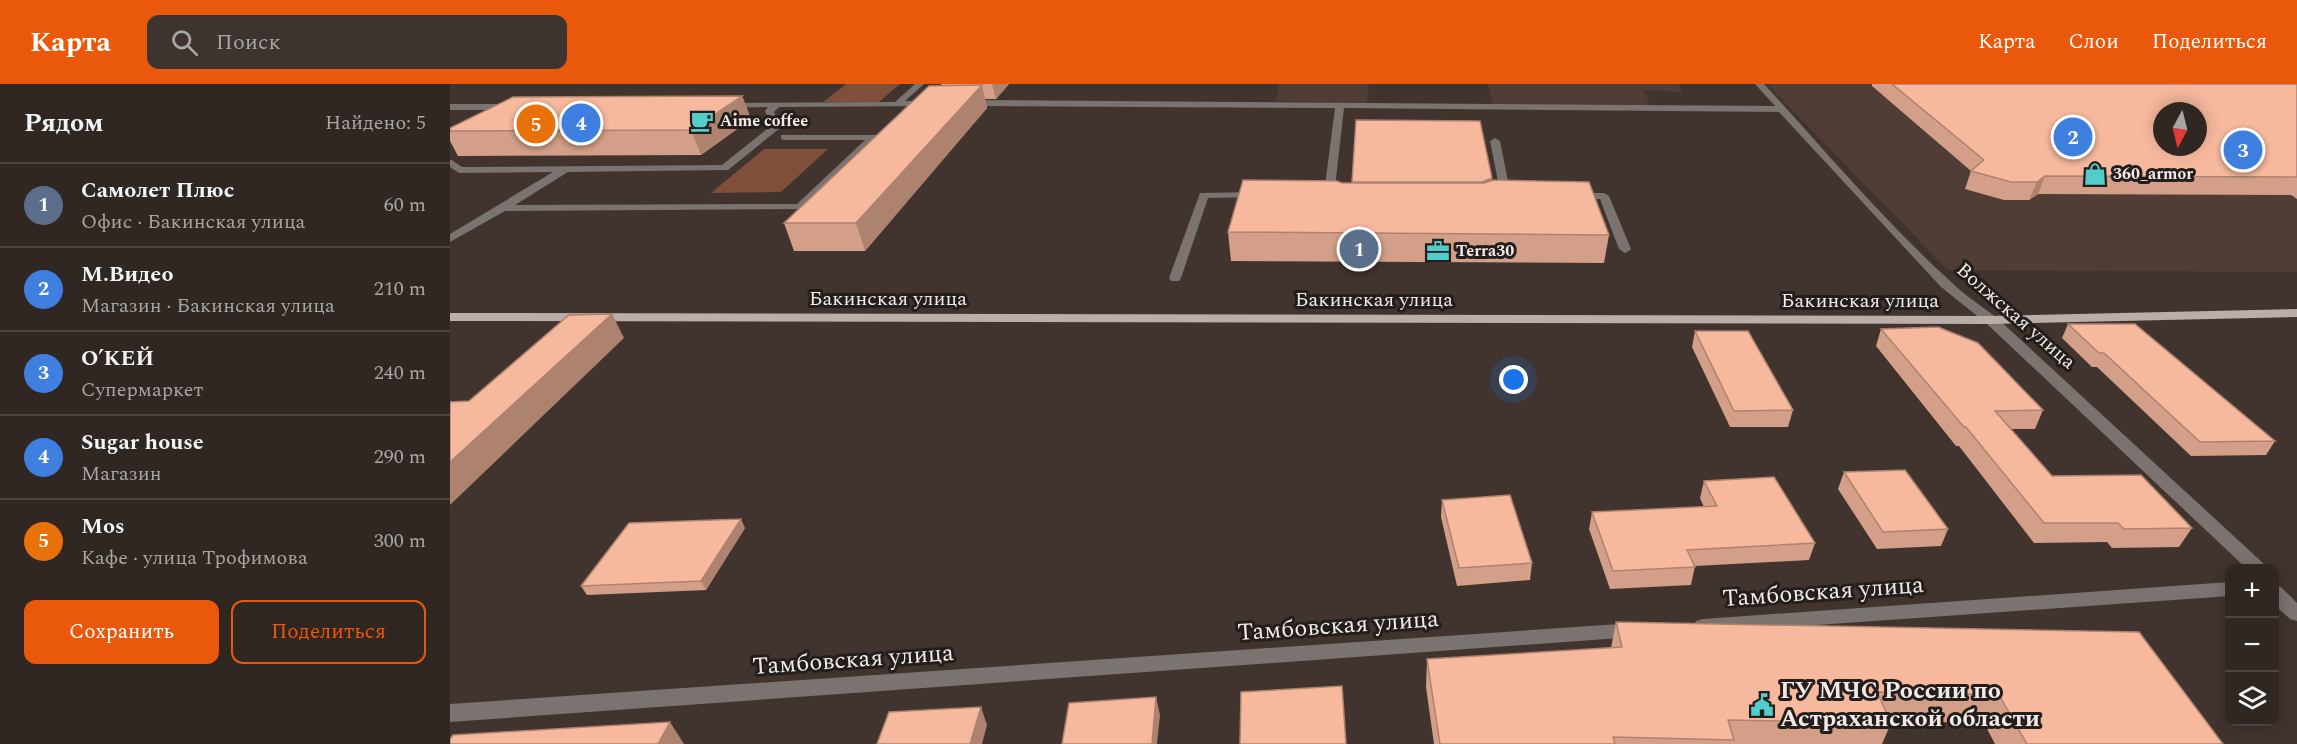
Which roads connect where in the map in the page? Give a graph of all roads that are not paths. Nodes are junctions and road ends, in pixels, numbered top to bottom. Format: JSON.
{"nodes":[{"id":1,"x":920,"y":84,"type":"edge"},
{"id":2,"x":1760,"y":84,"type":"edge"},
{"id":3,"x":897,"y":104,"type":"junction"},
{"id":4,"x":943,"y":104,"type":"edge"},
{"id":5,"x":954,"y":104,"type":"edge"},
{"id":6,"x":719,"y":105,"type":"edge"},
{"id":7,"x":776,"y":105,"type":"junction"},
{"id":8,"x":1340,"y":105,"type":"junction"},
{"id":9,"x":450,"y":107,"type":"edge"},
{"id":10,"x":514,"y":107,"type":"junction"},
{"id":11,"x":526,"y":107,"type":"edge"},
{"id":12,"x":1784,"y":109,"type":"junction"},
{"id":13,"x":491,"y":120,"type":"edge"},
{"id":14,"x":784,"y":137,"type":"dead end"},
{"id":15,"x":1495,"y":141,"type":"dead end"},
{"id":16,"x":450,"y":162,"type":"edge"},
{"id":17,"x":566,"y":170,"type":"junction"},
{"id":18,"x":1272,"y":195,"type":"edge"},
{"id":19,"x":1561,"y":196,"type":"edge"},
{"id":20,"x":1327,"y":197,"type":"edge"},
{"id":21,"x":1507,"y":197,"type":"edge"},
{"id":22,"x":503,"y":208,"type":"junction"},
{"id":23,"x":450,"y":239,"type":"edge"},
{"id":24,"x":1625,"y":249,"type":"dead end"},
{"id":25,"x":1175,"y":278,"type":"dead end"},
{"id":26,"x":2297,"y":313,"type":"edge"},
{"id":27,"x":450,"y":317,"type":"edge"},
{"id":28,"x":1991,"y":320,"type":"junction"},
{"id":29,"x":2253,"y":564,"type":"edge"},
{"id":30,"x":2225,"y":589,"type":"edge"},
{"id":31,"x":2279,"y":597,"type":"edge"},
{"id":32,"x":2297,"y":614,"type":"edge"},
{"id":33,"x":1680,"y":627,"type":"edge"},
{"id":34,"x":1656,"y":629,"type":"edge"},
{"id":35,"x":450,"y":714,"type":"edge"}],
"edges":[{"from":1,"to":3,"type":"street"},
{"from":2,"to":12,"type":"street","name":"Волжская улица"},
{"from":3,"to":4,"type":"street"},
{"from":3,"to":7,"type":"street"},
{"from":5,"to":8,"type":"street"},
{"from":6,"to":7,"type":"street"},
{"from":7,"to":17,"type":"street"},
{"from":8,"to":12,"type":"street"},
{"from":8,"to":20,"type":"street"},
{"from":9,"to":10,"type":"street"},
{"from":10,"to":11,"type":"street"},
{"from":10,"to":13,"type":"street"},
{"from":12,"to":28,"type":"street","name":"Волжская улица"},
{"from":14,"to":22,"type":"street"},
{"from":15,"to":21,"type":"street"},
{"from":16,"to":17,"type":"street"},
{"from":17,"to":22,"type":"street"},
{"from":18,"to":25,"type":"street"},
{"from":19,"to":24,"type":"street"},
{"from":22,"to":23,"type":"street"},
{"from":26,"to":28,"type":"main road","name":"Бакинская улица"},
{"from":27,"to":28,"type":"main road","name":"Бакинская улица"},
{"from":28,"to":29,"type":"street","name":"Волжская улица"},
{"from":30,"to":33,"type":"street","name":"Тамбовская улица"},
{"from":31,"to":32,"type":"street"},
{"from":34,"to":35,"type":"street","name":"Тамбовская улица"}]}
